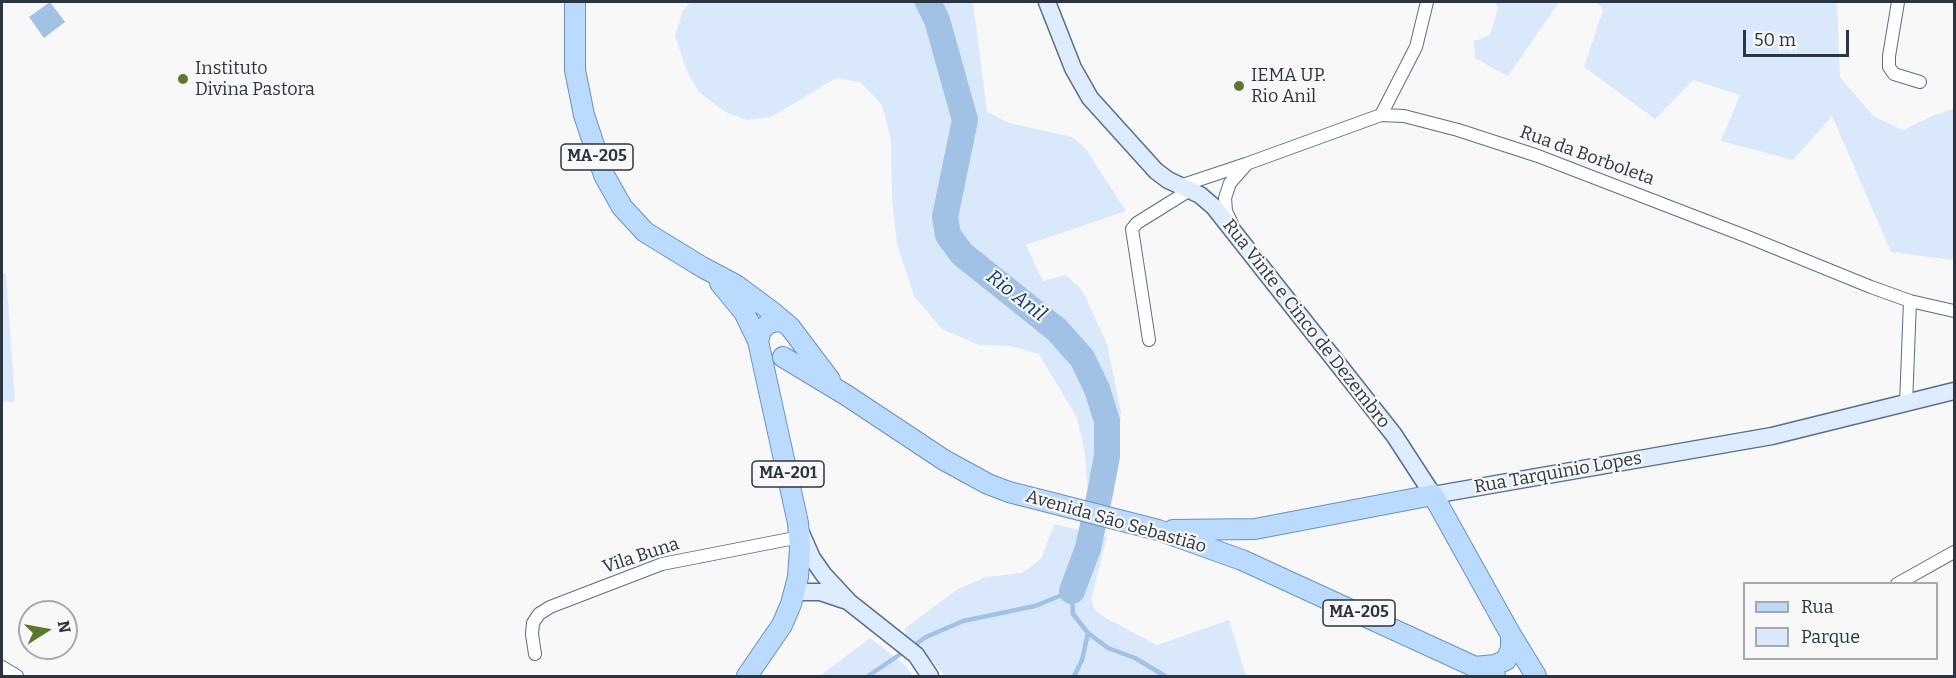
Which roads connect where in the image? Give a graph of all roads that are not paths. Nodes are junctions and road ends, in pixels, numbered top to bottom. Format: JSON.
{"nodes":[{"id":1,"x":575,"y":2,"type":"edge"},
{"id":2,"x":1047,"y":2,"type":"edge"},
{"id":3,"x":1427,"y":2,"type":"edge"},
{"id":4,"x":1898,"y":2,"type":"edge"},
{"id":5,"x":1920,"y":82,"type":"dead end"},
{"id":6,"x":1380,"y":115,"type":"junction"},
{"id":7,"x":1246,"y":164,"type":"junction"},
{"id":8,"x":1185,"y":188,"type":"junction"},
{"id":9,"x":1235,"y":232,"type":"junction"},
{"id":10,"x":702,"y":267,"type":"junction"},
{"id":11,"x":1910,"y":301,"type":"junction"},
{"id":12,"x":1954,"y":311,"type":"edge"},
{"id":13,"x":789,"y":327,"type":"junction"},
{"id":14,"x":1149,"y":340,"type":"dead end"},
{"id":15,"x":759,"y":344,"type":"junction"},
{"id":16,"x":782,"y":357,"type":"junction"},
{"id":17,"x":846,"y":395,"type":"junction"},
{"id":18,"x":1953,"y":395,"type":"edge"},
{"id":19,"x":1906,"y":404,"type":"junction"},
{"id":20,"x":777,"y":425,"type":"junction"},
{"id":21,"x":1433,"y":495,"type":"junction"},
{"id":22,"x":1255,"y":529,"type":"junction"},
{"id":23,"x":799,"y":530,"type":"junction"},
{"id":24,"x":1158,"y":530,"type":"junction"},
{"id":25,"x":1954,"y":552,"type":"edge"},
{"id":26,"x":1242,"y":560,"type":"junction"},
{"id":27,"x":1901,"y":582,"type":"edge"},
{"id":28,"x":795,"y":592,"type":"junction"},
{"id":29,"x":849,"y":602,"type":"junction"},
{"id":30,"x":1511,"y":635,"type":"junction"},
{"id":31,"x":534,"y":654,"type":"dead end"},
{"id":32,"x":2,"y":667,"type":"edge"},
{"id":33,"x":1475,"y":667,"type":"junction"},
{"id":34,"x":16,"y":676,"type":"edge"},
{"id":35,"x":747,"y":676,"type":"edge"},
{"id":36,"x":930,"y":676,"type":"edge"},
{"id":37,"x":1495,"y":676,"type":"edge"},
{"id":38,"x":1536,"y":676,"type":"edge"}],
"edges":[{"from":1,"to":10,"type":"main road","number":"MA-205"},
{"from":2,"to":8,"type":"main road","name":"Rua Vinte e Cinco de Dezembro"},
{"from":3,"to":6,"type":"street"},
{"from":4,"to":5,"type":"street"},
{"from":6,"to":7,"type":"street","name":"Rua da Borboleta"},
{"from":6,"to":11,"type":"street","name":"Rua da Borboleta"},
{"from":7,"to":8,"type":"street","name":"Rua da Borboleta"},
{"from":7,"to":9,"type":"street"},
{"from":8,"to":9,"type":"main road","name":"Rua Vinte e Cinco de Dezembro"},
{"from":8,"to":14,"type":"street","name":"Rua da Borboleta"},
{"from":9,"to":21,"type":"main road","name":"Rua Vinte e Cinco de Dezembro"},
{"from":10,"to":13,"type":"main road","number":"MA-205"},
{"from":10,"to":15,"type":"main road","number":"MA-205"},
{"from":11,"to":12,"type":"street","name":"Rua da Borboleta"},
{"from":11,"to":19,"type":"street"},
{"from":13,"to":15,"type":"main road"},
{"from":13,"to":16,"type":"main road"},
{"from":13,"to":17,"type":"main road","name":"Avenida São Sebastião","number":"MA-205"},
{"from":15,"to":16,"type":"main road","number":"MA-205"},
{"from":15,"to":20,"type":"main road","number":"MA-201"},
{"from":16,"to":17,"type":"main road","name":"Avenida São Sebastião","number":"MA-205"},
{"from":16,"to":20,"type":"main road","number":"MA-201"},
{"from":17,"to":24,"type":"main road","name":"Avenida São Sebastião","number":"MA-205"},
{"from":18,"to":19,"type":"main road","name":"Rua Tarquinio Lopes"},
{"from":19,"to":21,"type":"main road","name":"Rua Tarquinio Lopes"},
{"from":20,"to":23,"type":"main road","number":"MA-201"},
{"from":21,"to":22,"type":"main road","name":"Rua Tarquinio Lopes"},
{"from":21,"to":30,"type":"main road","name":"Rua Vinte e Cinco de Dezembro"},
{"from":22,"to":24,"type":"main road","name":"Rua Tarquinio Lopes"},
{"from":22,"to":26,"type":"main road"},
{"from":23,"to":28,"type":"main road","number":"MA-201"},
{"from":23,"to":29,"type":"main road"},
{"from":23,"to":31,"type":"street","name":"Vila Buna"},
{"from":24,"to":26,"type":"main road","name":"Avenida São Sebastião","number":"MA-205"},
{"from":25,"to":27,"type":"street"},
{"from":26,"to":33,"type":"main road","name":"Avenida São Sebastião","number":"MA-205"},
{"from":28,"to":29,"type":"main road"},
{"from":28,"to":35,"type":"main road","number":"MA-201"},
{"from":29,"to":36,"type":"main road"},
{"from":30,"to":33,"type":"main road"},
{"from":30,"to":38,"type":"main road","name":"Rua Vinte e Cinco de Dezembro"},
{"from":32,"to":34,"type":"street"},
{"from":33,"to":37,"type":"main road","name":"Avenida São Sebastião","number":"MA-205"}]}
